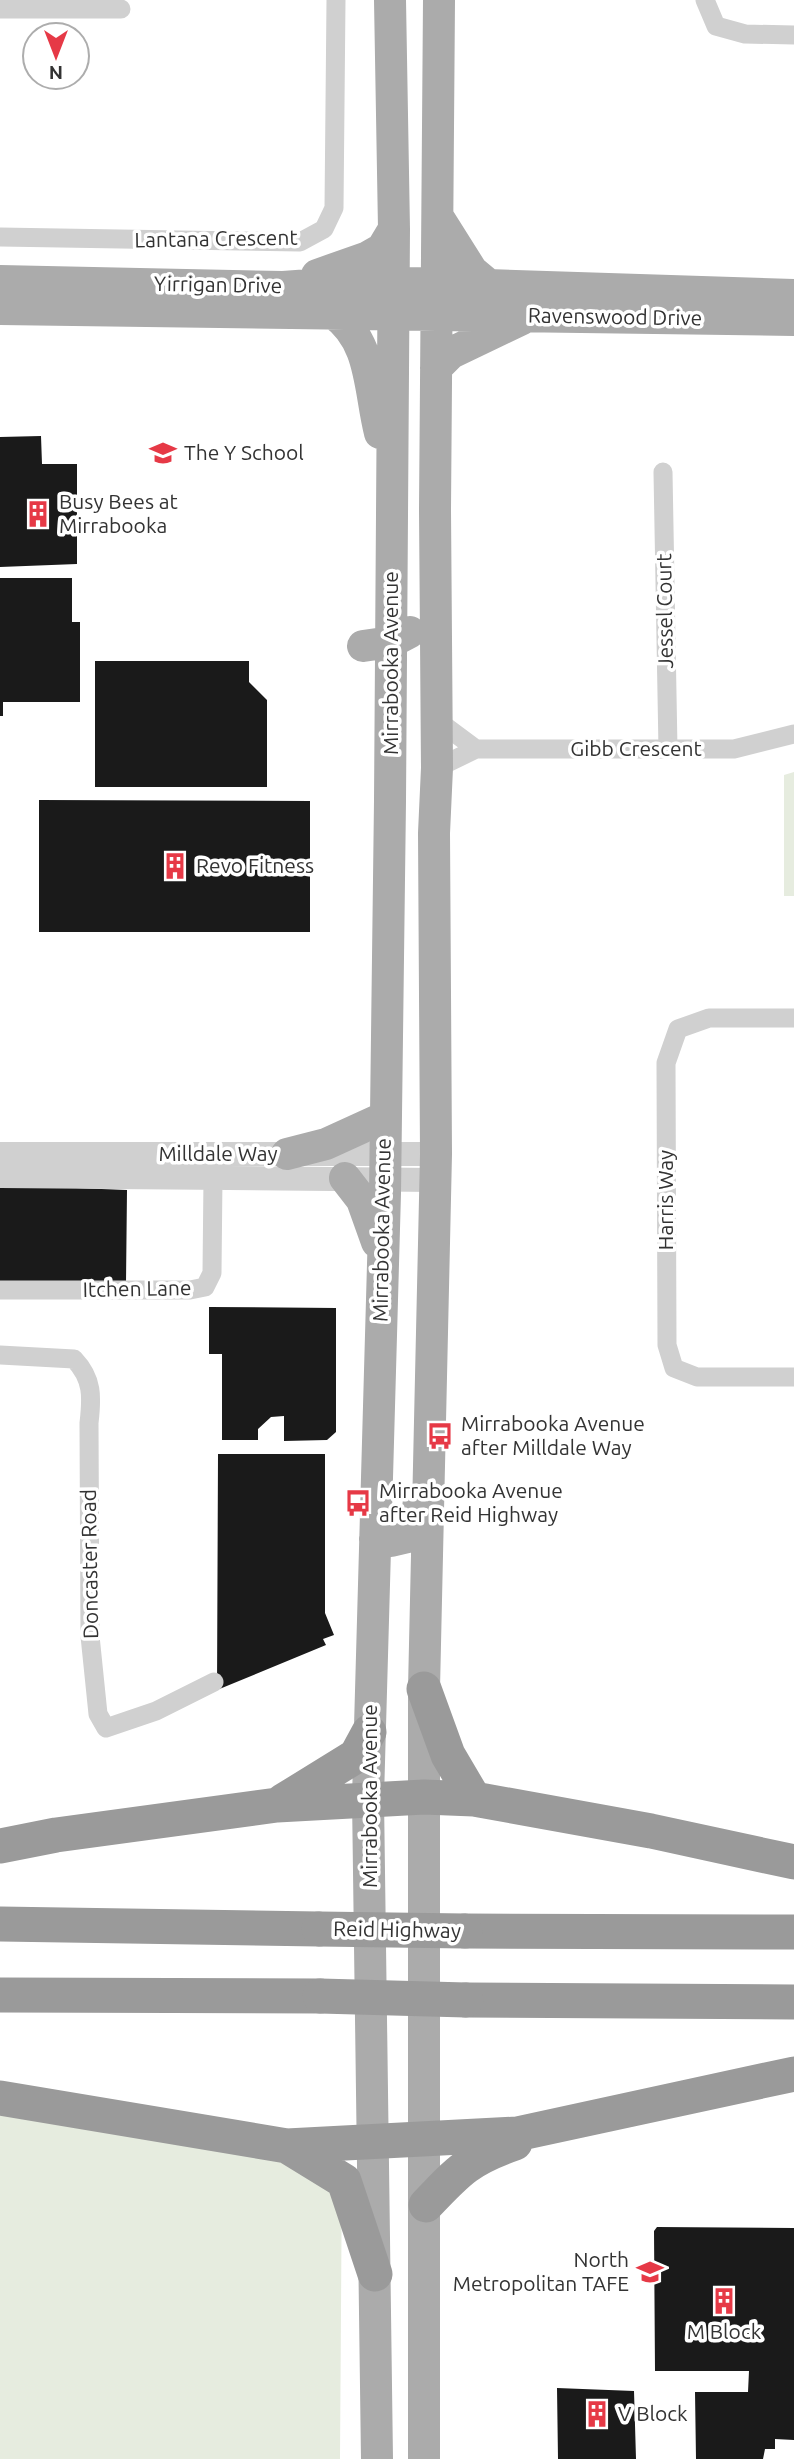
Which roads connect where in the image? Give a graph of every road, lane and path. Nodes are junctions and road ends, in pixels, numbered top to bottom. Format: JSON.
{"nodes":[{"id":1,"x":336,"y":0,"type":"edge"},
{"id":2,"x":390,"y":0,"type":"edge"},
{"id":3,"x":439,"y":0,"type":"edge"},
{"id":4,"x":705,"y":0,"type":"edge"},
{"id":5,"x":0,"y":9,"type":"edge"},
{"id":6,"x":121,"y":9,"type":"dead end"},
{"id":7,"x":794,"y":35,"type":"edge"},
{"id":8,"x":438,"y":217,"type":"junction"},
{"id":9,"x":394,"y":229,"type":"junction"},
{"id":10,"x":0,"y":237,"type":"edge"},
{"id":11,"x":0,"y":281,"type":"edge"},
{"id":12,"x":394,"y":283,"type":"junction"},
{"id":13,"x":436,"y":284,"type":"junction"},
{"id":14,"x":491,"y":286,"type":"junction"},
{"id":15,"x":283,"y":287,"type":"junction"},
{"id":16,"x":794,"y":295,"type":"edge"},
{"id":17,"x":0,"y":309,"type":"edge"},
{"id":18,"x":77,"y":310,"type":"junction"},
{"id":19,"x":333,"y":313,"type":"junction"},
{"id":20,"x":393,"y":315,"type":"junction"},
{"id":21,"x":436,"y":315,"type":"junction"},
{"id":22,"x":528,"y":316,"type":"junction"},
{"id":23,"x":794,"y":320,"type":"edge"},
{"id":24,"x":0,"y":330,"type":"edge"},
{"id":25,"x":436,"y":368,"type":"junction"},
{"id":26,"x":663,"y":472,"type":"dead end"},
{"id":27,"x":392,"y":478,"type":"junction"},
{"id":28,"x":435,"y":510,"type":"junction"},
{"id":29,"x":377,"y":644,"type":"junction"},
{"id":30,"x":437,"y":720,"type":"junction"},
{"id":31,"x":794,"y":734,"type":"edge"},
{"id":32,"x":475,"y":749,"type":"junction"},
{"id":33,"x":667,"y":749,"type":"junction"},
{"id":34,"x":437,"y":768,"type":"junction"},
{"id":35,"x":390,"y":801,"type":"junction"},
{"id":36,"x":433,"y":833,"type":"junction"},
{"id":37,"x":794,"y":1018,"type":"edge"},
{"id":38,"x":383,"y":1118,"type":"junction"},
{"id":39,"x":0,"y":1154,"type":"edge"},
{"id":40,"x":287,"y":1154,"type":"junction"},
{"id":41,"x":384,"y":1166,"type":"junction"},
{"id":42,"x":436,"y":1167,"type":"junction"},
{"id":43,"x":0,"y":1176,"type":"edge"},
{"id":44,"x":214,"y":1178,"type":"junction"},
{"id":45,"x":345,"y":1178,"type":"junction"},
{"id":46,"x":382,"y":1264,"type":"junction"},
{"id":47,"x":0,"y":1290,"type":"edge"},
{"id":48,"x":0,"y":1355,"type":"edge"},
{"id":49,"x":794,"y":1377,"type":"edge"},
{"id":50,"x":430,"y":1415,"type":"junction"},
{"id":51,"x":374,"y":1539,"type":"junction"},
{"id":52,"x":214,"y":1682,"type":"dead end"},
{"id":53,"x":424,"y":1689,"type":"junction"},
{"id":54,"x":369,"y":1732,"type":"junction"},
{"id":55,"x":424,"y":1797,"type":"junction"},
{"id":56,"x":368,"y":1798,"type":"junction"},
{"id":57,"x":474,"y":1799,"type":"junction"},
{"id":58,"x":277,"y":1805,"type":"junction"},
{"id":59,"x":0,"y":1846,"type":"edge"},
{"id":60,"x":794,"y":1862,"type":"edge"},
{"id":61,"x":0,"y":1924,"type":"edge"},
{"id":62,"x":794,"y":1932,"type":"edge"},
{"id":63,"x":0,"y":1994,"type":"edge"},
{"id":64,"x":794,"y":2001,"type":"edge"},
{"id":65,"x":794,"y":2074,"type":"edge"},
{"id":66,"x":0,"y":2098,"type":"edge"},
{"id":67,"x":561,"y":2126,"type":"junction"},
{"id":68,"x":425,"y":2138,"type":"junction"},
{"id":69,"x":372,"y":2141,"type":"junction"},
{"id":70,"x":287,"y":2146,"type":"junction"},
{"id":71,"x":426,"y":2205,"type":"junction"},
{"id":72,"x":375,"y":2274,"type":"junction"},
{"id":73,"x":377,"y":2459,"type":"edge"},
{"id":74,"x":424,"y":2459,"type":"edge"}],
"edges":[{"from":1,"to":10,"type":"street","name":"Lantana Crescent"},
{"from":2,"to":9,"type":"main road","name":"Mirrabooka Avenue"},
{"from":3,"to":8,"type":"main road"},
{"from":4,"to":7,"type":"street"},
{"from":5,"to":6,"type":"street"},
{"from":8,"to":13,"type":"main road"},
{"from":8,"to":14,"type":"main road"},
{"from":9,"to":12,"type":"main road","name":"Mirrabooka Avenue"},
{"from":9,"to":15,"type":"main road"},
{"from":11,"to":15,"type":"main road","name":"Yirrigan Drive"},
{"from":12,"to":13,"type":"main road","name":"Yirrigan Drive"},
{"from":12,"to":15,"type":"main road","name":"Yirrigan Drive"},
{"from":12,"to":20,"type":"main road","name":"Mirrabooka Avenue"},
{"from":13,"to":14,"type":"main road","name":"Ravenswood Drive"},
{"from":13,"to":21,"type":"main road"},
{"from":14,"to":16,"type":"main road","name":"Ravenswood Drive"},
{"from":17,"to":18,"type":"main road","name":"Yirrigan Drive"},
{"from":18,"to":19,"type":"main road","name":"Yirrigan Drive"},
{"from":18,"to":24,"type":"main road"},
{"from":19,"to":20,"type":"main road","name":"Yirrigan Drive"},
{"from":19,"to":27,"type":"main road"},
{"from":20,"to":21,"type":"main road","name":"Yirrigan Drive"},
{"from":20,"to":27,"type":"main road","name":"Mirrabooka Avenue"},
{"from":21,"to":22,"type":"main road","name":"Ravenswood Drive"},
{"from":21,"to":25,"type":"main road"},
{"from":22,"to":23,"type":"main road","name":"Ravenswood Drive"},
{"from":22,"to":25,"type":"main road"},
{"from":25,"to":28,"type":"main road"},
{"from":26,"to":33,"type":"street","name":"Jessel Court"},
{"from":27,"to":29,"type":"main road","name":"Mirrabooka Avenue"},
{"from":28,"to":29,"type":"main road"},
{"from":28,"to":30,"type":"main road"},
{"from":29,"to":35,"type":"main road","name":"Mirrabooka Avenue"},
{"from":30,"to":32,"type":"street"},
{"from":30,"to":34,"type":"main road"},
{"from":31,"to":33,"type":"street","name":"Gibb Crescent"},
{"from":32,"to":33,"type":"street","name":"Gibb Crescent"},
{"from":32,"to":34,"type":"street","name":"Gibb Crescent"},
{"from":34,"to":36,"type":"main road"},
{"from":35,"to":36,"type":"main road"},
{"from":35,"to":38,"type":"main road","name":"Mirrabooka Avenue"},
{"from":36,"to":42,"type":"main road"},
{"from":37,"to":49,"type":"street","name":"Harris Way"},
{"from":38,"to":40,"type":"main road"},
{"from":38,"to":41,"type":"main road","name":"Mirrabooka Avenue"},
{"from":39,"to":40,"type":"street","name":"Milldale Way"},
{"from":40,"to":41,"type":"street","name":"Milldale Way"},
{"from":41,"to":42,"type":"street","name":"Milldale Way"},
{"from":41,"to":45,"type":"street","name":"Milldale Way"},
{"from":41,"to":46,"type":"main road","name":"Mirrabooka Avenue"},
{"from":42,"to":50,"type":"main road"},
{"from":43,"to":44,"type":"street","name":"Milldale Way"},
{"from":44,"to":45,"type":"street","name":"Milldale Way"},
{"from":44,"to":47,"type":"street","name":"Itchen Lane"},
{"from":45,"to":46,"type":"main road"},
{"from":46,"to":51,"type":"main road","name":"Mirrabooka Avenue"},
{"from":48,"to":52,"type":"street","name":"Doncaster Road"},
{"from":50,"to":51,"type":"main road"},
{"from":50,"to":53,"type":"main road"},
{"from":51,"to":54,"type":"main road","name":"Mirrabooka Avenue"},
{"from":53,"to":55,"type":"main road"},
{"from":53,"to":57,"type":"highway"},
{"from":54,"to":56,"type":"main road","name":"Mirrabooka Avenue"},
{"from":54,"to":58,"type":"highway"},
{"from":55,"to":56,"type":"highway"},
{"from":55,"to":57,"type":"highway"},
{"from":55,"to":68,"type":"main road"},
{"from":56,"to":58,"type":"highway"},
{"from":56,"to":69,"type":"main road","name":"Mirrabooka Avenue"},
{"from":57,"to":60,"type":"highway"},
{"from":58,"to":59,"type":"highway"},
{"from":61,"to":62,"type":"highway","name":"Reid Highway","bridge":true},
{"from":63,"to":64,"type":"highway","bridge":true},
{"from":65,"to":67,"type":"highway"},
{"from":66,"to":70,"type":"highway"},
{"from":67,"to":68,"type":"highway"},
{"from":67,"to":71,"type":"highway"},
{"from":68,"to":69,"type":"highway"},
{"from":68,"to":71,"type":"main road"},
{"from":69,"to":70,"type":"highway"},
{"from":69,"to":72,"type":"main road","name":"Mirrabooka Avenue"},
{"from":70,"to":72,"type":"highway"},
{"from":71,"to":74,"type":"main road"},
{"from":72,"to":73,"type":"main road","name":"Mirrabooka Avenue"}]}
